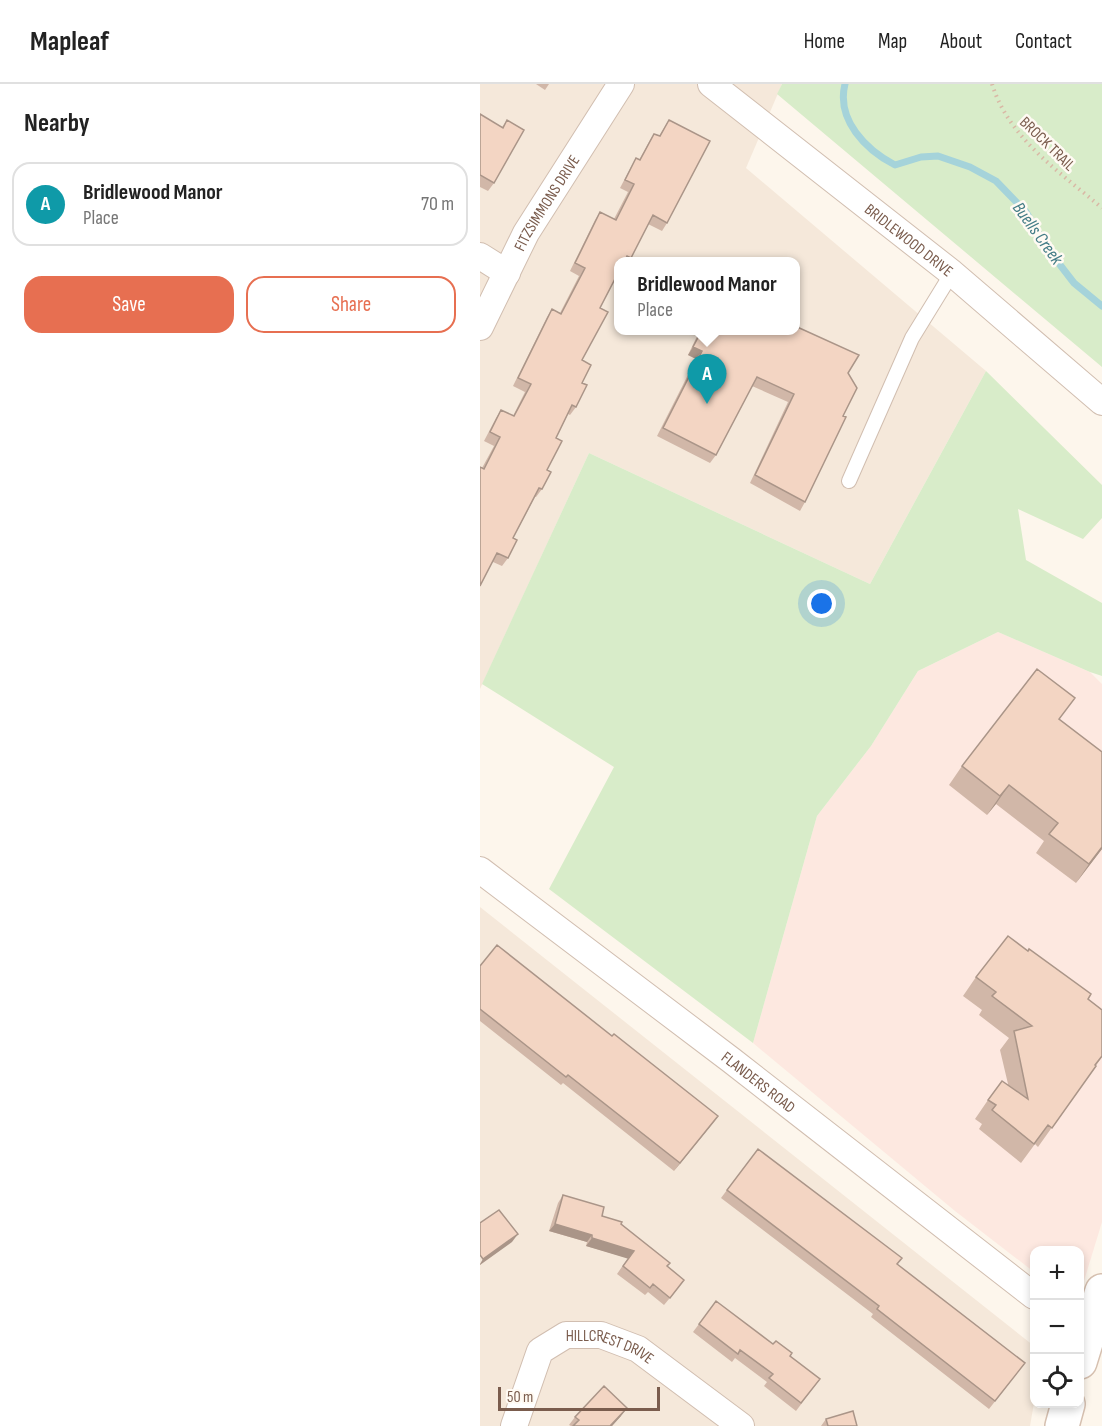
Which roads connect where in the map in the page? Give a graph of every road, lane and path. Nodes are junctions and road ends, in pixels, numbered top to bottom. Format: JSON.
{"nodes":[{"id":1,"x":621,"y":84,"type":"edge"},
{"id":2,"x":711,"y":84,"type":"edge"},
{"id":3,"x":992,"y":84,"type":"edge"},
{"id":4,"x":1102,"y":208,"type":"edge"},
{"id":5,"x":480,"y":256,"type":"edge"},
{"id":6,"x":507,"y":273,"type":"junction"},
{"id":7,"x":952,"y":273,"type":"junction"},
{"id":8,"x":480,"y":327,"type":"edge"},
{"id":9,"x":1102,"y":402,"type":"edge"},
{"id":10,"x":849,"y":481,"type":"dead end"},
{"id":11,"x":480,"y":870,"type":"edge"},
{"id":12,"x":1102,"y":1291,"type":"edge"},
{"id":13,"x":1030,"y":1292,"type":"edge"},
{"id":14,"x":1084,"y":1338,"type":"edge"},
{"id":15,"x":1067,"y":1408,"type":"edge"},
{"id":16,"x":514,"y":1426,"type":"edge"},
{"id":17,"x":741,"y":1426,"type":"edge"},
{"id":18,"x":1062,"y":1426,"type":"edge"}],
"edges":[{"from":1,"to":6,"type":"street","name":"FITZSIMMONS DRIVE"},
{"from":2,"to":7,"type":"street","name":"BRIDLEWOOD DRIVE"},
{"from":3,"to":4,"type":"path","name":"BROCK TRAIL"},
{"from":5,"to":6,"type":"street"},
{"from":6,"to":8,"type":"street","name":"FITZSIMMONS DRIVE"},
{"from":7,"to":9,"type":"street","name":"BRIDLEWOOD DRIVE"},
{"from":7,"to":10,"type":"lane"},
{"from":11,"to":13,"type":"street","name":"FLANDERS ROAD"},
{"from":12,"to":14,"type":"street"},
{"from":15,"to":18,"type":"street"},
{"from":16,"to":17,"type":"street","name":"HILLCREST DRIVE"}]}
